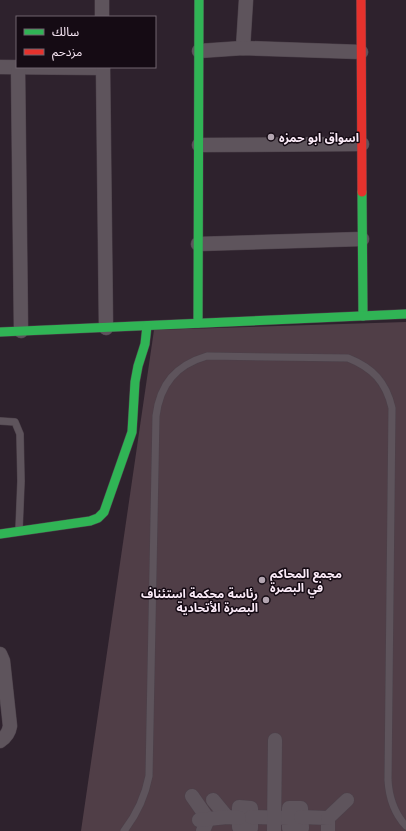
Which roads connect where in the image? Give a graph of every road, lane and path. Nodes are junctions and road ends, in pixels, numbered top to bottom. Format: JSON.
{"nodes":[{"id":1,"x":102,"y":0,"type":"edge"},
{"id":2,"x":199,"y":0,"type":"edge"},
{"id":3,"x":246,"y":0,"type":"edge"},
{"id":4,"x":361,"y":0,"type":"edge"},
{"id":5,"x":102,"y":16,"type":"edge"},
{"id":6,"x":243,"y":48,"type":"junction"},
{"id":7,"x":198,"y":51,"type":"junction"},
{"id":8,"x":361,"y":52,"type":"junction"},
{"id":9,"x":0,"y":67,"type":"edge"},
{"id":10,"x":16,"y":68,"type":"edge"},
{"id":11,"x":18,"y":68,"type":"edge"},
{"id":12,"x":103,"y":68,"type":"edge"},
{"id":13,"x":362,"y":144,"type":"junction"},
{"id":14,"x":198,"y":145,"type":"junction"},
{"id":15,"x":362,"y":239,"type":"junction"},
{"id":16,"x":198,"y":244,"type":"junction"},
{"id":17,"x":406,"y":314,"type":"edge"},
{"id":18,"x":363,"y":316,"type":"junction"},
{"id":19,"x":198,"y":323,"type":"junction"},
{"id":20,"x":147,"y":326,"type":"junction"},
{"id":21,"x":106,"y":328,"type":"junction"},
{"id":22,"x":21,"y":331,"type":"junction"},
{"id":23,"x":0,"y":332,"type":"edge"},
{"id":24,"x":0,"y":421,"type":"edge"},
{"id":25,"x":19,"y":530,"type":"junction"},
{"id":26,"x":0,"y":534,"type":"edge"},
{"id":27,"x":0,"y":654,"type":"edge"},
{"id":28,"x":275,"y":740,"type":"dead end"},
{"id":29,"x":0,"y":741,"type":"edge"},
{"id":30,"x":192,"y":796,"type":"dead end"},
{"id":31,"x":214,"y":800,"type":"dead end"},
{"id":32,"x":334,"y":816,"type":"edge"},
{"id":33,"x":239,"y":817,"type":"junction"},
{"id":34,"x":203,"y":823,"type":"edge"},
{"id":35,"x":274,"y":824,"type":"edge"},
{"id":36,"x":406,"y":826,"type":"edge"},
{"id":37,"x":124,"y":831,"type":"edge"}],
"edges":[{"from":1,"to":5,"type":"street"},
{"from":2,"to":7,"type":"street"},
{"from":3,"to":6,"type":"street"},
{"from":4,"to":8,"type":"street"},
{"from":6,"to":7,"type":"street"},
{"from":6,"to":8,"type":"street"},
{"from":7,"to":14,"type":"street"},
{"from":8,"to":13,"type":"street"},
{"from":9,"to":10,"type":"street"},
{"from":11,"to":12,"type":"street"},
{"from":11,"to":22,"type":"street"},
{"from":12,"to":21,"type":"street"},
{"from":13,"to":14,"type":"street"},
{"from":13,"to":15,"type":"street"},
{"from":14,"to":16,"type":"street"},
{"from":15,"to":16,"type":"street"},
{"from":15,"to":18,"type":"street"},
{"from":16,"to":19,"type":"street"},
{"from":17,"to":18,"type":"street"},
{"from":18,"to":19,"type":"street"},
{"from":19,"to":20,"type":"street"},
{"from":20,"to":21,"type":"street"},
{"from":20,"to":25,"type":"street"},
{"from":21,"to":22,"type":"street"},
{"from":22,"to":23,"type":"street"},
{"from":24,"to":25,"type":"lane"},
{"from":25,"to":26,"type":"street"},
{"from":27,"to":29,"type":"street"},
{"from":28,"to":35,"type":"street"},
{"from":30,"to":34,"type":"street"},
{"from":31,"to":33,"type":"street"},
{"from":32,"to":35,"type":"street"},
{"from":33,"to":34,"type":"street"},
{"from":33,"to":35,"type":"street"},
{"from":36,"to":37,"type":"lane"}]}
